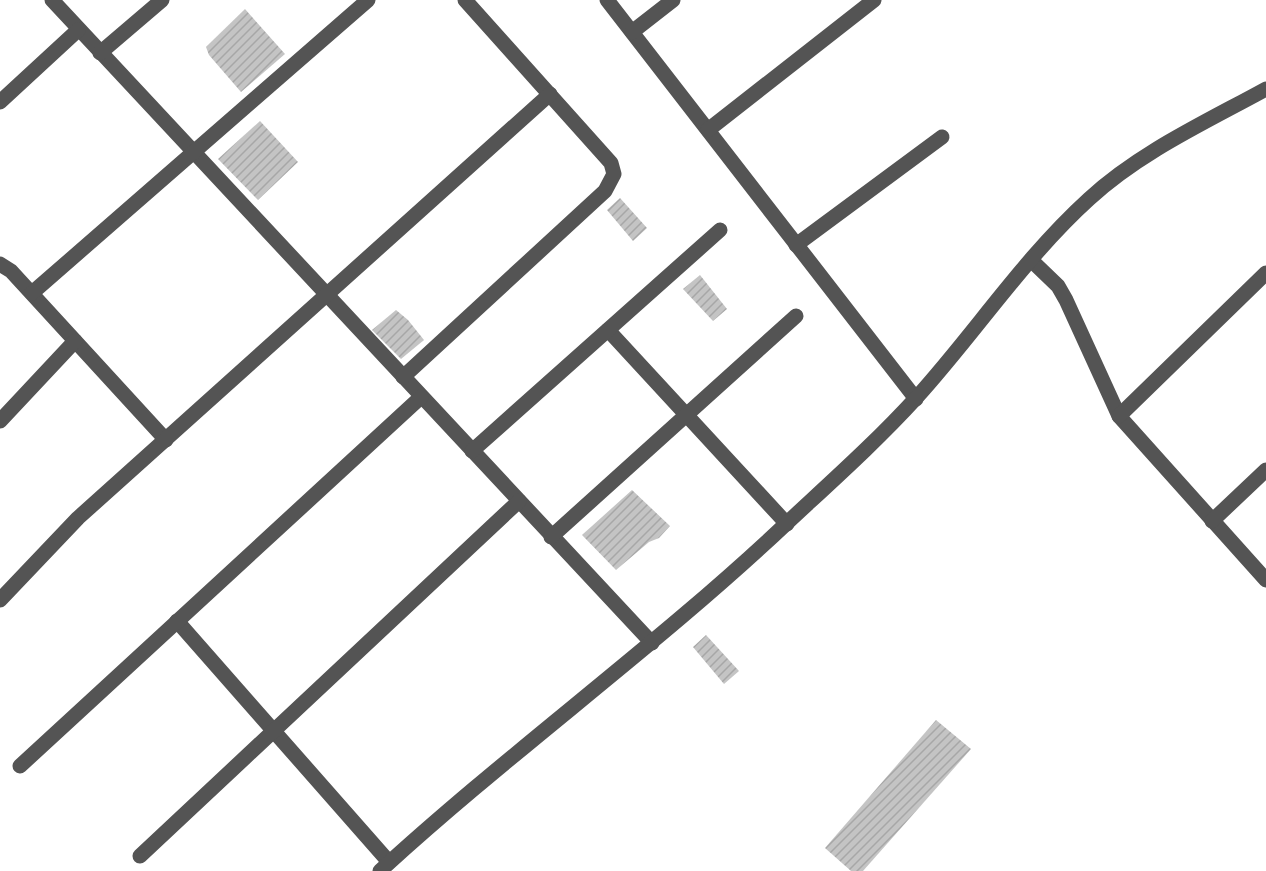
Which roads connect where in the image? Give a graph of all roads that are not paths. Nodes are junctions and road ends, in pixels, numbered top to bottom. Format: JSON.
{"nodes":[{"id":1,"x":52,"y":0,"type":"edge"},
{"id":2,"x":162,"y":0,"type":"edge"},
{"id":3,"x":368,"y":0,"type":"edge"},
{"id":4,"x":465,"y":0,"type":"edge"},
{"id":5,"x":607,"y":0,"type":"edge"},
{"id":6,"x":673,"y":0,"type":"edge"},
{"id":7,"x":874,"y":0,"type":"edge"},
{"id":8,"x":78,"y":30,"type":"junction"},
{"id":9,"x":632,"y":32,"type":"junction"},
{"id":10,"x":100,"y":53,"type":"junction"},
{"id":11,"x":1266,"y":89,"type":"edge"},
{"id":12,"x":550,"y":94,"type":"junction"},
{"id":13,"x":0,"y":102,"type":"edge"},
{"id":14,"x":708,"y":130,"type":"junction"},
{"id":15,"x":942,"y":137,"type":"dead end"},
{"id":16,"x":192,"y":152,"type":"junction"},
{"id":17,"x":720,"y":230,"type":"dead end"},
{"id":18,"x":796,"y":245,"type":"junction"},
{"id":19,"x":1031,"y":260,"type":"junction"},
{"id":20,"x":0,"y":264,"type":"edge"},
{"id":21,"x":1266,"y":273,"type":"edge"},
{"id":22,"x":32,"y":293,"type":"junction"},
{"id":23,"x":327,"y":296,"type":"junction"},
{"id":24,"x":796,"y":316,"type":"dead end"},
{"id":25,"x":608,"y":330,"type":"junction"},
{"id":26,"x":75,"y":341,"type":"junction"},
{"id":27,"x":403,"y":377,"type":"junction"},
{"id":28,"x":422,"y":397,"type":"junction"},
{"id":29,"x":916,"y":399,"type":"junction"},
{"id":30,"x":687,"y":414,"type":"junction"},
{"id":31,"x":1119,"y":416,"type":"junction"},
{"id":32,"x":0,"y":421,"type":"edge"},
{"id":33,"x":166,"y":440,"type":"junction"},
{"id":34,"x":472,"y":451,"type":"junction"},
{"id":35,"x":1266,"y":470,"type":"edge"},
{"id":36,"x":519,"y":501,"type":"junction"},
{"id":37,"x":1212,"y":521,"type":"junction"},
{"id":38,"x":787,"y":524,"type":"junction"},
{"id":39,"x":551,"y":537,"type":"junction"},
{"id":40,"x":1266,"y":580,"type":"edge"},
{"id":41,"x":0,"y":600,"type":"edge"},
{"id":42,"x":177,"y":621,"type":"junction"},
{"id":43,"x":652,"y":643,"type":"junction"},
{"id":44,"x":273,"y":731,"type":"junction"},
{"id":45,"x":20,"y":766,"type":"dead end"},
{"id":46,"x":140,"y":856,"type":"dead end"},
{"id":47,"x":384,"y":867,"type":"edge"}],
"edges":[{"from":1,"to":8,"type":"street"},
{"from":2,"to":10,"type":"street"},
{"from":3,"to":16,"type":"street"},
{"from":4,"to":12,"type":"street"},
{"from":5,"to":9,"type":"street"},
{"from":6,"to":9,"type":"street"},
{"from":7,"to":14,"type":"street"},
{"from":8,"to":10,"type":"street"},
{"from":8,"to":13,"type":"street"},
{"from":9,"to":14,"type":"street"},
{"from":10,"to":16,"type":"street"},
{"from":11,"to":19,"type":"street"},
{"from":12,"to":23,"type":"street"},
{"from":12,"to":27,"type":"street"},
{"from":14,"to":18,"type":"street"},
{"from":15,"to":18,"type":"street"},
{"from":16,"to":22,"type":"street"},
{"from":16,"to":23,"type":"street"},
{"from":17,"to":25,"type":"street"},
{"from":18,"to":29,"type":"street"},
{"from":19,"to":29,"type":"street"},
{"from":19,"to":31,"type":"street"},
{"from":20,"to":22,"type":"street"},
{"from":21,"to":31,"type":"street"},
{"from":22,"to":26,"type":"street"},
{"from":23,"to":27,"type":"street"},
{"from":23,"to":33,"type":"street"},
{"from":24,"to":30,"type":"street"},
{"from":25,"to":30,"type":"street"},
{"from":25,"to":34,"type":"street"},
{"from":26,"to":32,"type":"street"},
{"from":26,"to":33,"type":"street"},
{"from":27,"to":28,"type":"street"},
{"from":28,"to":34,"type":"street"},
{"from":28,"to":42,"type":"street"},
{"from":29,"to":38,"type":"street"},
{"from":30,"to":38,"type":"street"},
{"from":30,"to":39,"type":"street"},
{"from":31,"to":37,"type":"street"},
{"from":33,"to":41,"type":"street"},
{"from":34,"to":36,"type":"street"},
{"from":35,"to":37,"type":"street"},
{"from":36,"to":39,"type":"street"},
{"from":36,"to":44,"type":"street"},
{"from":37,"to":40,"type":"street"},
{"from":38,"to":43,"type":"street"},
{"from":39,"to":43,"type":"street"},
{"from":42,"to":44,"type":"street"},
{"from":42,"to":45,"type":"street"},
{"from":43,"to":47,"type":"street"},
{"from":44,"to":46,"type":"street"},
{"from":44,"to":47,"type":"street"}]}
